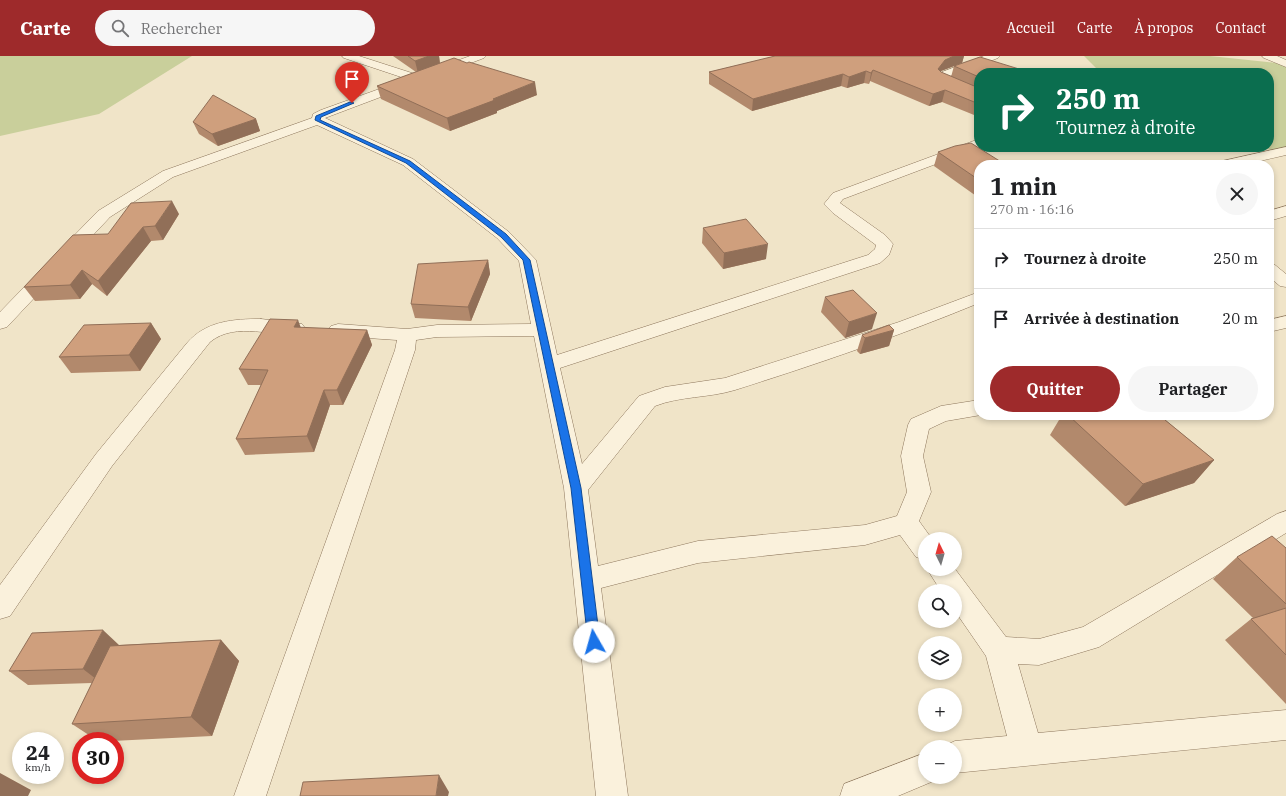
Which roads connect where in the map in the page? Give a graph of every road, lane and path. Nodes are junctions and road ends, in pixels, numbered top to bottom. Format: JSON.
{"nodes":[{"id":1,"x":348,"y":56,"type":"edge"},
{"id":2,"x":480,"y":56,"type":"edge"},
{"id":3,"x":994,"y":56,"type":"edge"},
{"id":4,"x":1268,"y":56,"type":"edge"},
{"id":5,"x":1286,"y":64,"type":"edge"},
{"id":6,"x":417,"y":78,"type":"junction"},
{"id":7,"x":974,"y":94,"type":"edge"},
{"id":8,"x":318,"y":120,"type":"junction"},
{"id":9,"x":974,"y":145,"type":"edge"},
{"id":10,"x":1286,"y":151,"type":"edge"},
{"id":11,"x":1246,"y":160,"type":"edge"},
{"id":12,"x":1286,"y":211,"type":"edge"},
{"id":13,"x":1274,"y":215,"type":"edge"},
{"id":14,"x":1274,"y":273,"type":"edge"},
{"id":15,"x":1286,"y":282,"type":"edge"},
{"id":16,"x":974,"y":299,"type":"edge"},
{"id":17,"x":1286,"y":322,"type":"edge"},
{"id":18,"x":0,"y":323,"type":"edge"},
{"id":19,"x":1274,"y":325,"type":"edge"},
{"id":20,"x":542,"y":330,"type":"junction"},
{"id":21,"x":407,"y":334,"type":"junction"},
{"id":22,"x":550,"y":364,"type":"junction"},
{"id":23,"x":974,"y":409,"type":"edge"},
{"id":24,"x":576,"y":488,"type":"junction"},
{"id":25,"x":1286,"y":521,"type":"edge"},
{"id":26,"x":906,"y":523,"type":"junction"},
{"id":27,"x":918,"y":539,"type":"edge"},
{"id":28,"x":945,"y":576,"type":"edge"},
{"id":29,"x":587,"y":580,"type":"junction"},
{"id":30,"x":0,"y":607,"type":"edge"},
{"id":31,"x":999,"y":650,"type":"junction"},
{"id":32,"x":1286,"y":725,"type":"edge"},
{"id":33,"x":1027,"y":750,"type":"junction"},
{"id":34,"x":962,"y":756,"type":"edge"},
{"id":35,"x":918,"y":772,"type":"edge"},
{"id":36,"x":250,"y":796,"type":"edge"},
{"id":37,"x":612,"y":796,"type":"edge"},
{"id":38,"x":856,"y":796,"type":"edge"}],
"edges":[{"from":1,"to":6,"type":"street"},
{"from":2,"to":6,"type":"street"},
{"from":3,"to":7,"type":"street"},
{"from":4,"to":5,"type":"street"},
{"from":6,"to":8,"type":"street"},
{"from":8,"to":18,"type":"street"},
{"from":8,"to":20,"type":"street"},
{"from":9,"to":22,"type":"street"},
{"from":10,"to":11,"type":"street"},
{"from":12,"to":13,"type":"street"},
{"from":14,"to":15,"type":"street"},
{"from":16,"to":24,"type":"street"},
{"from":17,"to":19,"type":"street"},
{"from":20,"to":21,"type":"street"},
{"from":20,"to":22,"type":"street"},
{"from":21,"to":30,"type":"street"},
{"from":21,"to":36,"type":"street"},
{"from":22,"to":24,"type":"street"},
{"from":23,"to":26,"type":"street"},
{"from":24,"to":29,"type":"street"},
{"from":25,"to":31,"type":"street"},
{"from":26,"to":27,"type":"street"},
{"from":26,"to":29,"type":"street"},
{"from":28,"to":31,"type":"street"},
{"from":29,"to":37,"type":"street"},
{"from":31,"to":33,"type":"street"},
{"from":32,"to":33,"type":"street"},
{"from":33,"to":34,"type":"street"},
{"from":35,"to":38,"type":"street"}]}
